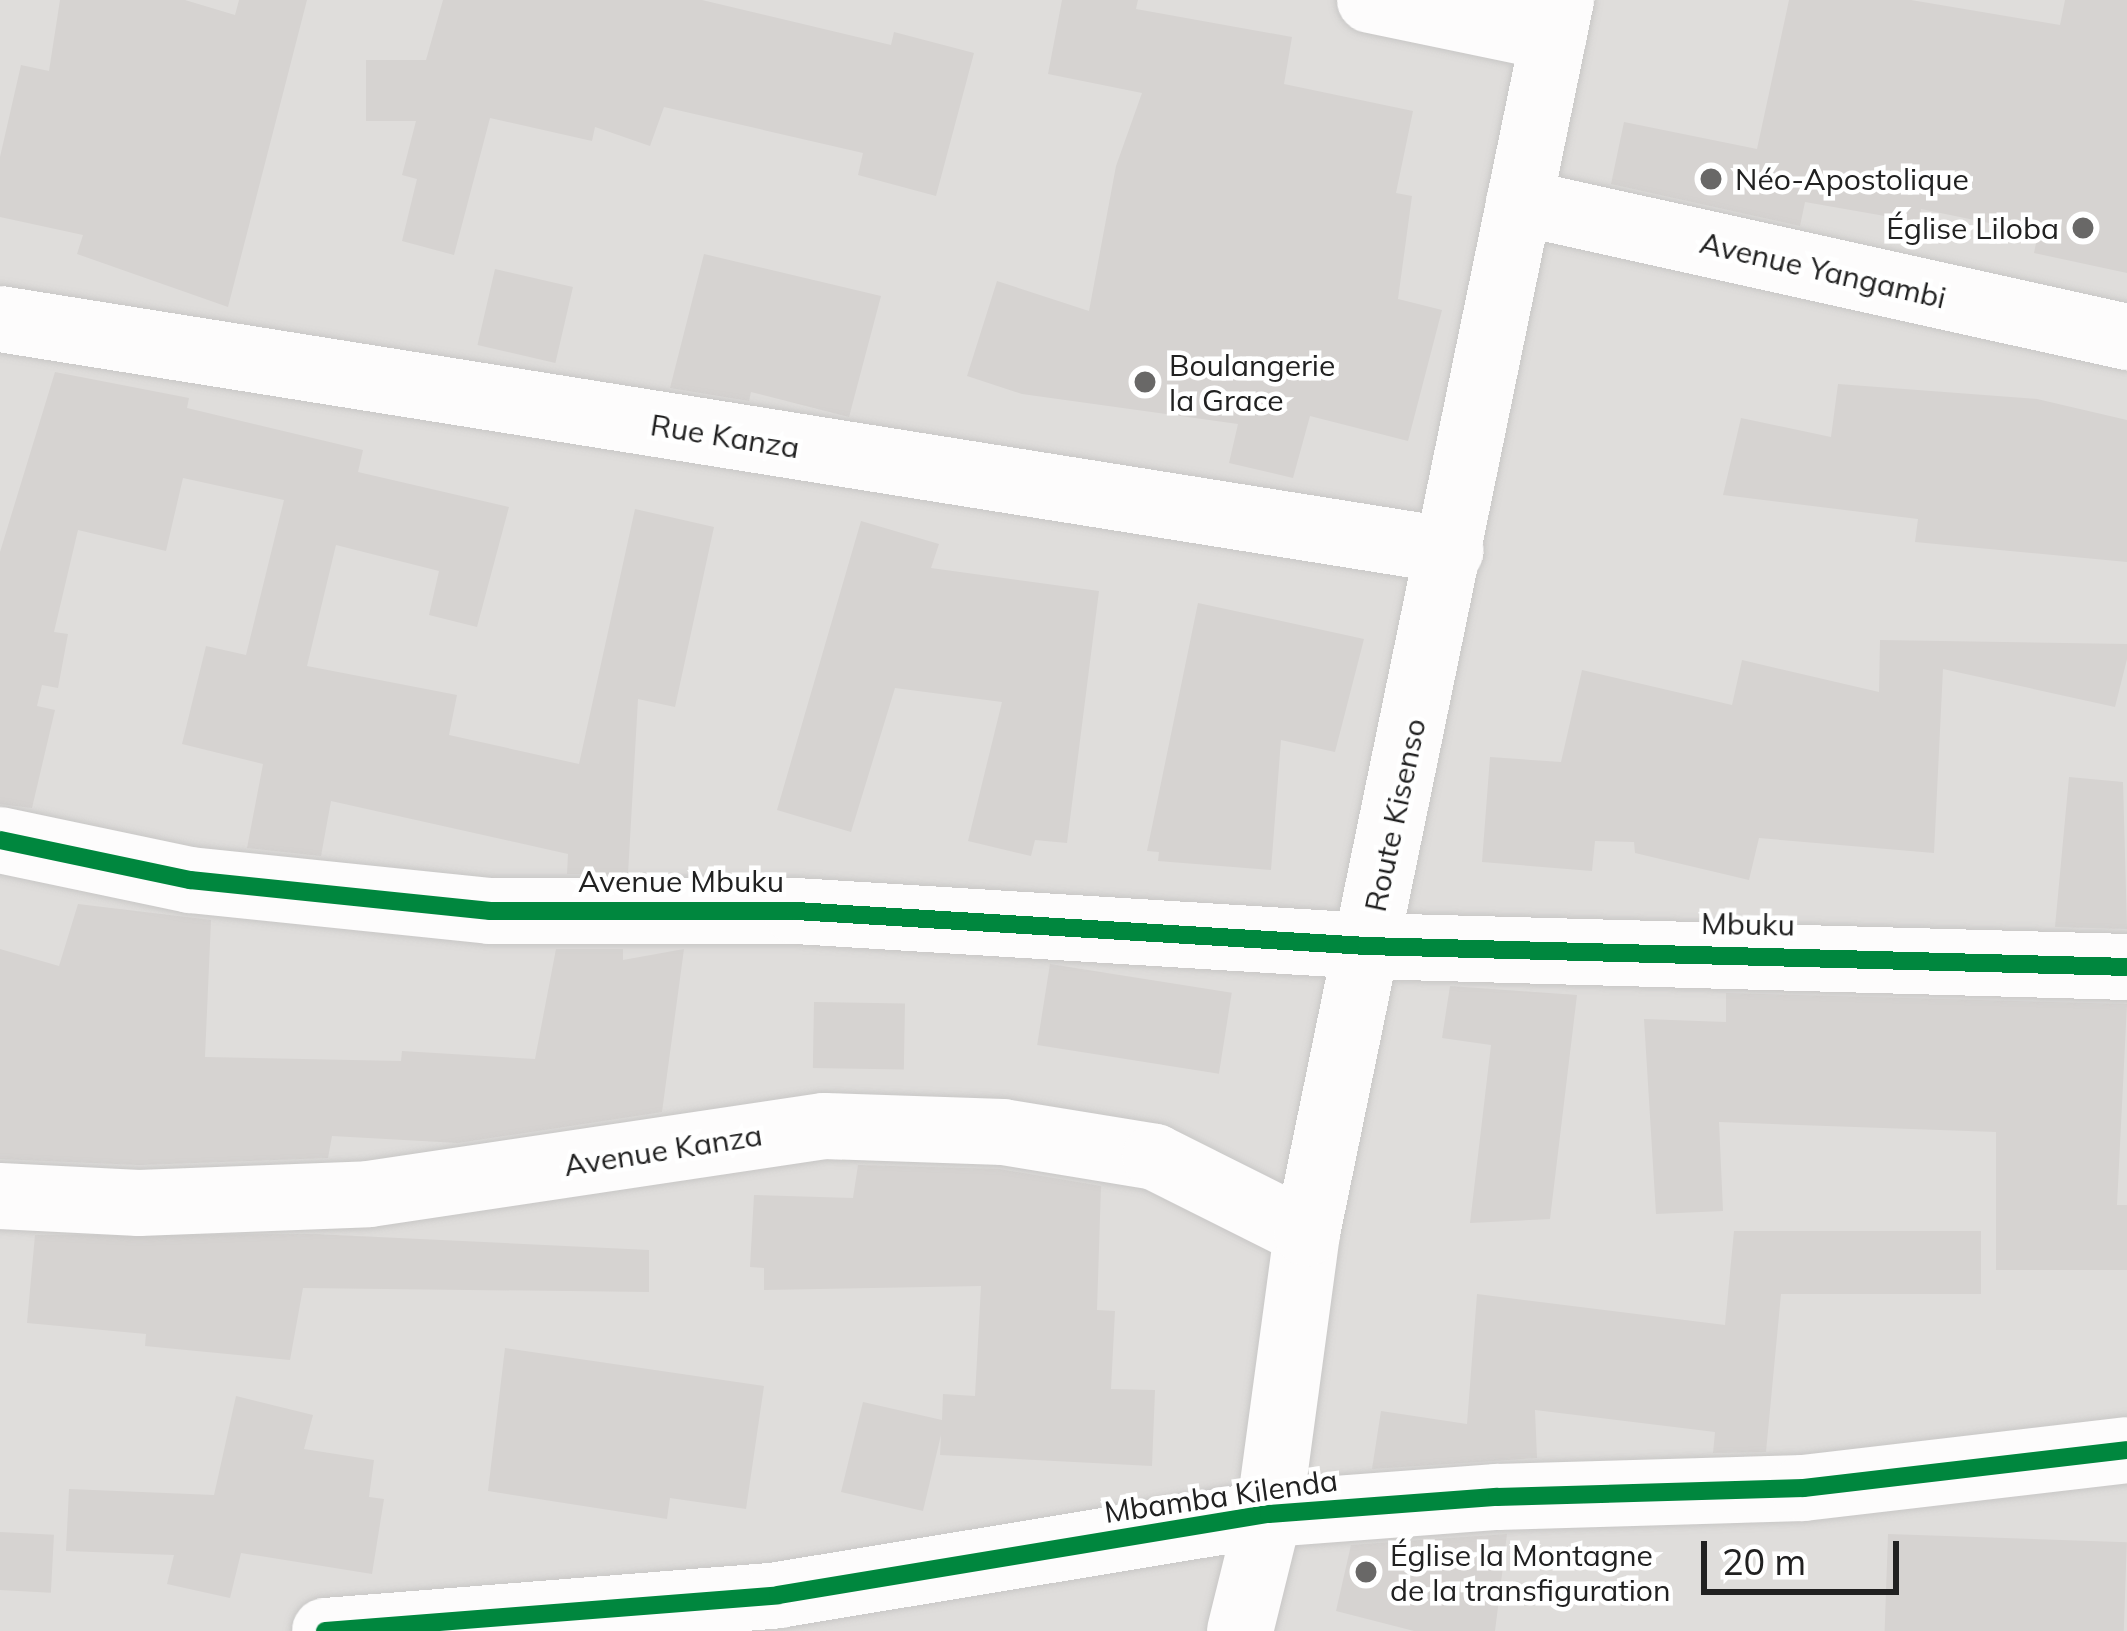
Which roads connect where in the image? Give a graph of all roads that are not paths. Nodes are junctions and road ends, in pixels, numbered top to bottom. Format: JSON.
{"nodes":[{"id":1,"x":1370,"y":0,"type":"edge"},
{"id":2,"x":1557,"y":19,"type":"edge"},
{"id":3,"x":1519,"y":202,"type":"junction"},
{"id":4,"x":0,"y":319,"type":"edge"},
{"id":5,"x":2127,"y":337,"type":"edge"},
{"id":6,"x":1451,"y":551,"type":"junction"},
{"id":7,"x":0,"y":840,"type":"edge"},
{"id":8,"x":1367,"y":946,"type":"junction"},
{"id":9,"x":2127,"y":967,"type":"edge"},
{"id":10,"x":0,"y":1196,"type":"edge"},
{"id":11,"x":1307,"y":1233,"type":"junction"},
{"id":12,"x":2127,"y":1450,"type":"edge"},
{"id":13,"x":1269,"y":1514,"type":"junction"},
{"id":14,"x":325,"y":1631,"type":"edge"},
{"id":15,"x":1240,"y":1631,"type":"edge"}],
"edges":[{"from":1,"to":2,"type":"street"},
{"from":2,"to":3,"type":"street","name":"Route Kisenso"},
{"from":3,"to":5,"type":"street","name":"Avenue Yangambi"},
{"from":3,"to":6,"type":"street","name":"Route Kisenso"},
{"from":4,"to":6,"type":"street","name":"Rue Kanza"},
{"from":6,"to":8,"type":"street","name":"Route Kisenso"},
{"from":7,"to":8,"type":"street","name":"Avenue Mbuku"},
{"from":8,"to":9,"type":"street","name":"Mbuku"},
{"from":8,"to":11,"type":"street","name":"Route Kisenso"},
{"from":10,"to":11,"type":"street","name":"Avenue Kanza"},
{"from":11,"to":13,"type":"street","name":"Route Kisenso"},
{"from":12,"to":13,"type":"street","name":"Mbamba Kilenda"},
{"from":13,"to":14,"type":"street","name":"Mbamba Kilenda"},
{"from":13,"to":15,"type":"street","name":"Route Kisenso"}]}
